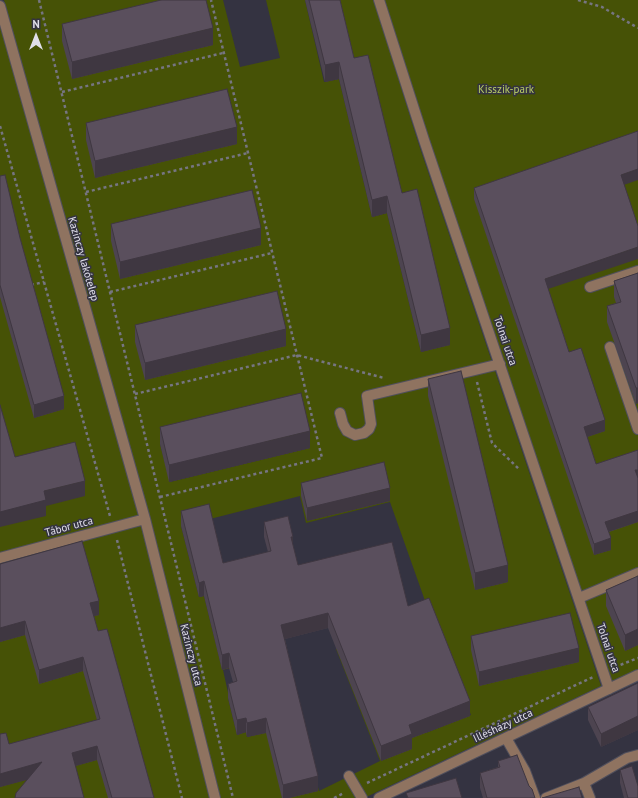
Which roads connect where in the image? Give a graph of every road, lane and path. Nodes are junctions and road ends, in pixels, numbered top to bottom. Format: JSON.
{"nodes":[{"id":1,"x":39,"y":0,"type":"edge"},
{"id":2,"x":211,"y":0,"type":"edge"},
{"id":3,"x":379,"y":0,"type":"edge"},
{"id":4,"x":578,"y":0,"type":"edge"},
{"id":5,"x":0,"y":6,"type":"edge"},
{"id":6,"x":638,"y":28,"type":"edge"},
{"id":7,"x":224,"y":53,"type":"junction"},
{"id":8,"x":62,"y":92,"type":"junction"},
{"id":9,"x":0,"y":126,"type":"edge"},
{"id":10,"x":248,"y":153,"type":"junction"},
{"id":11,"x":86,"y":192,"type":"junction"},
{"id":12,"x":272,"y":253,"type":"junction"},
{"id":13,"x":638,"y":271,"type":"edge"},
{"id":14,"x":44,"y":282,"type":"junction"},
{"id":15,"x":29,"y":286,"type":"edge"},
{"id":16,"x":590,"y":287,"type":"dead end"},
{"id":17,"x":110,"y":292,"type":"junction"},
{"id":18,"x":610,"y":347,"type":"dead end"},
{"id":19,"x":297,"y":355,"type":"junction"},
{"id":20,"x":500,"y":364,"type":"junction"},
{"id":21,"x":474,"y":370,"type":"junction"},
{"id":22,"x":389,"y":379,"type":"dead end"},
{"id":23,"x":135,"y":394,"type":"junction"},
{"id":24,"x":340,"y":413,"type":"dead end"},
{"id":25,"x":638,"y":429,"type":"edge"},
{"id":26,"x":523,"y":473,"type":"dead end"},
{"id":27,"x":160,"y":497,"type":"junction"},
{"id":28,"x":145,"y":518,"type":"junction"},
{"id":29,"x":113,"y":527,"type":"junction"},
{"id":30,"x":0,"y":558,"type":"edge"},
{"id":31,"x":638,"y":573,"type":"edge"},
{"id":32,"x":579,"y":598,"type":"junction"},
{"id":33,"x":638,"y":658,"type":"edge"},
{"id":34,"x":590,"y":670,"type":"dead end"},
{"id":35,"x":604,"y":672,"type":"junction"},
{"id":36,"x":638,"y":676,"type":"edge"},
{"id":37,"x":592,"y":678,"type":"junction"},
{"id":38,"x":609,"y":689,"type":"junction"},
{"id":39,"x":506,"y":738,"type":"junction"},
{"id":40,"x":638,"y":755,"type":"edge"},
{"id":41,"x":349,"y":776,"type":"dead end"},
{"id":42,"x":584,"y":783,"type":"junction"},
{"id":43,"x":356,"y":788,"type":"junction"},
{"id":44,"x":384,"y":797,"type":"edge"},
{"id":45,"x":182,"y":798,"type":"edge"},
{"id":46,"x":215,"y":798,"type":"edge"},
{"id":47,"x":233,"y":798,"type":"edge"},
{"id":48,"x":334,"y":798,"type":"edge"},
{"id":49,"x":362,"y":798,"type":"edge"},
{"id":50,"x":535,"y":798,"type":"edge"},
{"id":51,"x":546,"y":798,"type":"edge"},
{"id":52,"x":590,"y":798,"type":"edge"}],
"edges":[{"from":1,"to":8,"type":"path"},
{"from":2,"to":7,"type":"path"},
{"from":3,"to":20,"type":"street","name":"Tolnai utca"},
{"from":4,"to":6,"type":"path"},
{"from":5,"to":28,"type":"street","name":"Kazinczy lakótelep"},
{"from":7,"to":8,"type":"path"},
{"from":7,"to":10,"type":"path"},
{"from":8,"to":11,"type":"path"},
{"from":9,"to":14,"type":"path"},
{"from":10,"to":11,"type":"path"},
{"from":10,"to":12,"type":"path"},
{"from":11,"to":17,"type":"path"},
{"from":12,"to":17,"type":"path"},
{"from":12,"to":19,"type":"path"},
{"from":13,"to":16,"type":"street"},
{"from":14,"to":15,"type":"path"},
{"from":14,"to":29,"type":"path"},
{"from":17,"to":23,"type":"path"},
{"from":18,"to":25,"type":"street"},
{"from":19,"to":22,"type":"path"},
{"from":19,"to":23,"type":"path"},
{"from":19,"to":27,"type":"path"},
{"from":20,"to":21,"type":"street"},
{"from":20,"to":32,"type":"street","name":"Tolnai utca"},
{"from":21,"to":24,"type":"street"},
{"from":21,"to":26,"type":"path"},
{"from":23,"to":27,"type":"path"},
{"from":27,"to":47,"type":"path"},
{"from":28,"to":29,"type":"street","name":"Tábor utca"},
{"from":28,"to":46,"type":"street","name":"Kazinczy utca"},
{"from":29,"to":30,"type":"street","name":"Tábor utca"},
{"from":29,"to":45,"type":"path"},
{"from":31,"to":32,"type":"street"},
{"from":32,"to":35,"type":"street","name":"Tolnai utca"},
{"from":33,"to":35,"type":"path"},
{"from":34,"to":37,"type":"path"},
{"from":35,"to":37,"type":"path"},
{"from":35,"to":38,"type":"street","name":"Tolnai utca"},
{"from":36,"to":38,"type":"street","name":"Illésházy utca"},
{"from":37,"to":43,"type":"path"},
{"from":38,"to":39,"type":"street","name":"Illésházy utca"},
{"from":39,"to":44,"type":"street","name":"Illésházy utca"},
{"from":39,"to":50,"type":"street"},
{"from":40,"to":42,"type":"street"},
{"from":41,"to":43,"type":"street"},
{"from":42,"to":51,"type":"street"},
{"from":42,"to":52,"type":"street"},
{"from":43,"to":48,"type":"path"},
{"from":43,"to":49,"type":"street"}]}
